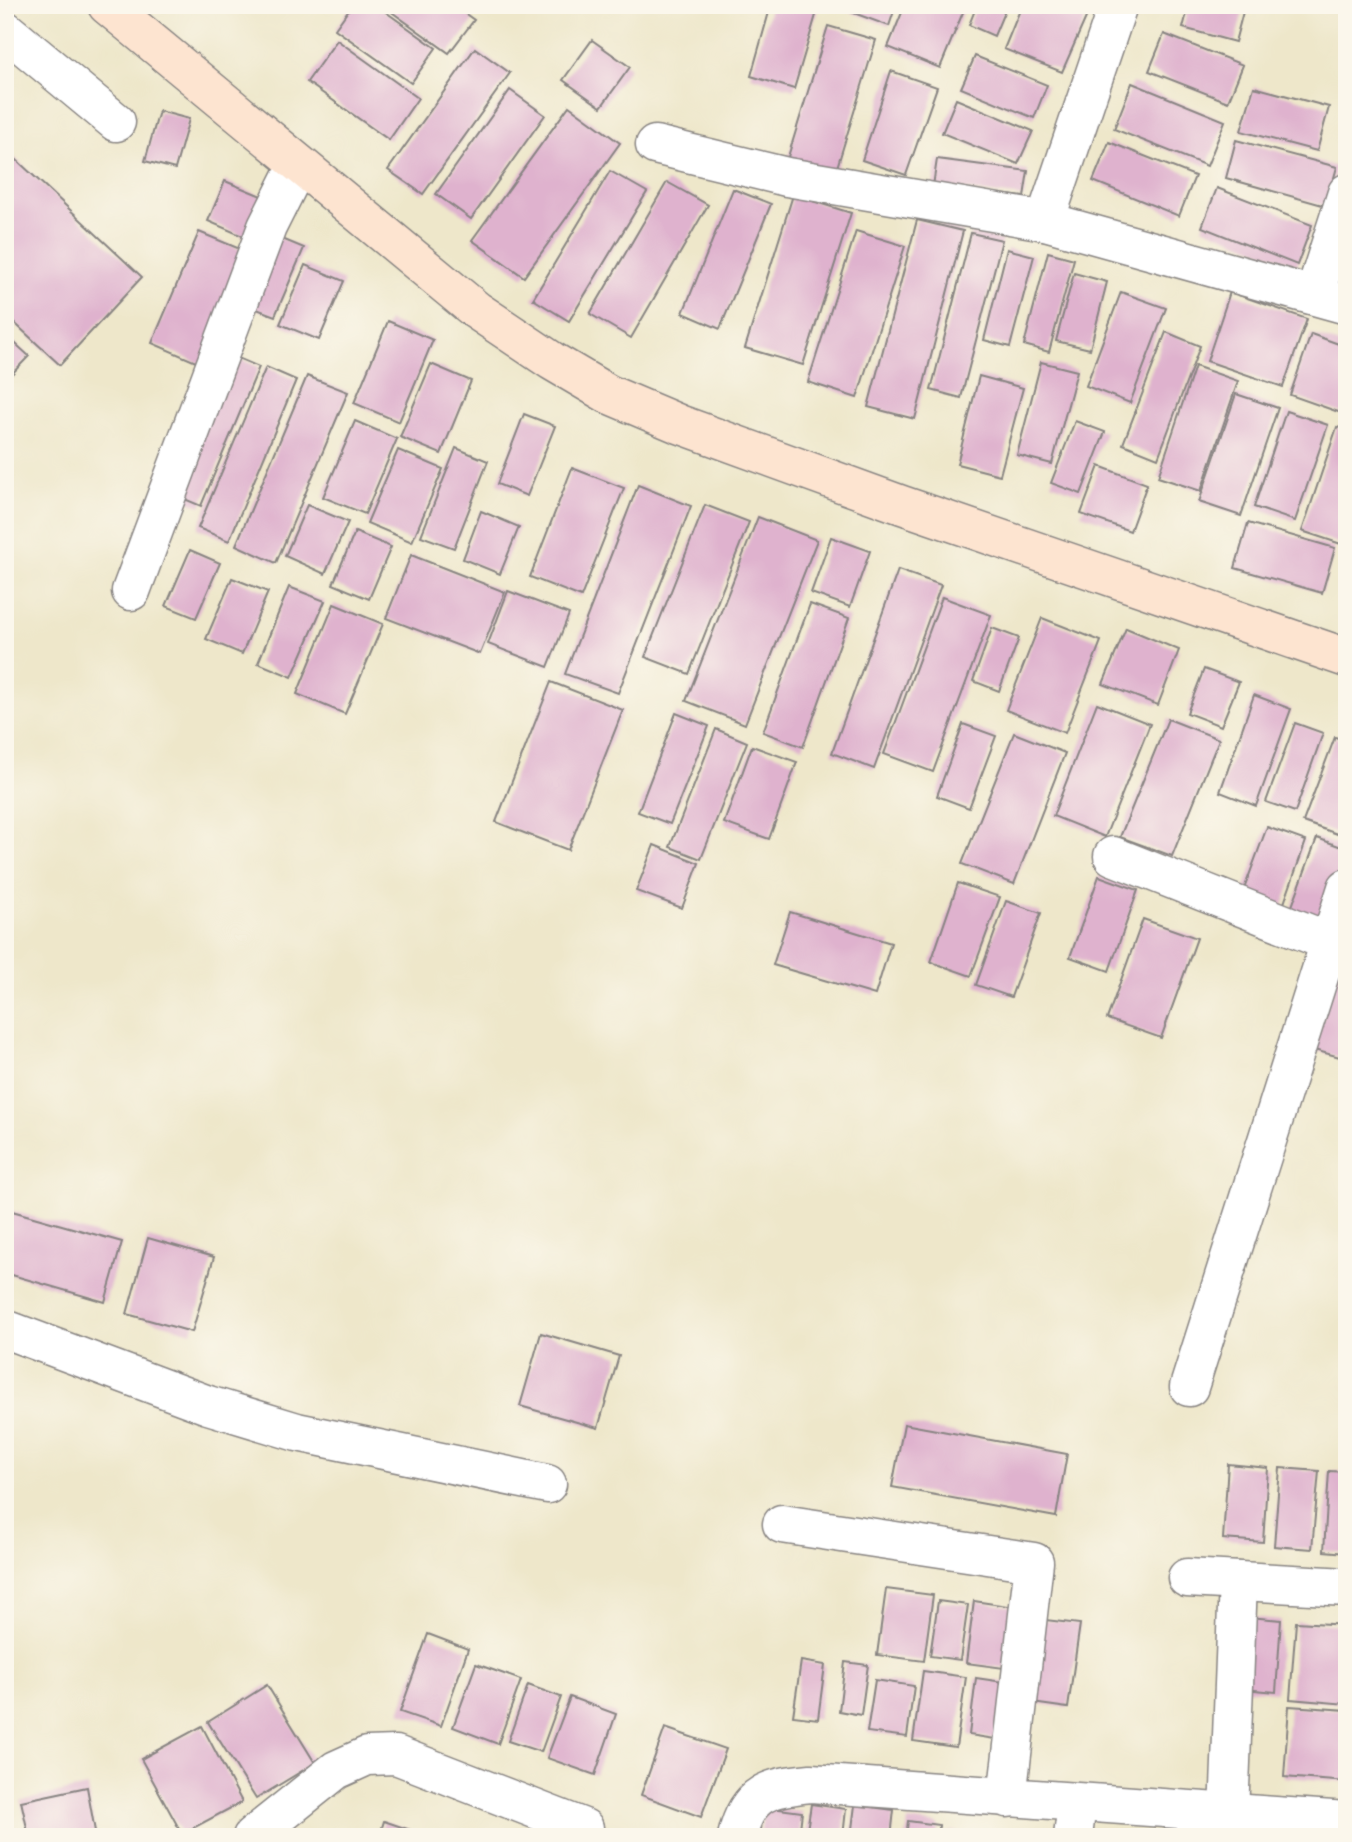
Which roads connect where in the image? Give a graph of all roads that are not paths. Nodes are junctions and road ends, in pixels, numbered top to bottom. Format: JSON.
{"nodes":[{"id":1,"x":1118,"y":5,"type":"edge"},
{"id":2,"x":110,"y":6,"type":"edge"},
{"id":3,"x":5,"y":30,"type":"edge"},
{"id":4,"x":116,"y":122,"type":"dead end"},
{"id":5,"x":655,"y":145,"type":"dead end"},
{"id":6,"x":298,"y":164,"type":"junction"},
{"id":7,"x":1347,"y":193,"type":"edge"},
{"id":8,"x":1045,"y":221,"type":"junction"},
{"id":9,"x":1331,"y":299,"type":"edge"},
{"id":10,"x":131,"y":591,"type":"dead end"},
{"id":11,"x":1347,"y":658,"type":"edge"},
{"id":12,"x":1113,"y":856,"type":"dead end"},
{"id":13,"x":1347,"y":888,"type":"edge"},
{"id":14,"x":1330,"y":942,"type":"junction"},
{"id":15,"x":5,"y":1328,"type":"edge"},
{"id":16,"x":1189,"y":1387,"type":"dead end"},
{"id":17,"x":547,"y":1484,"type":"dead end"},
{"id":18,"x":782,"y":1524,"type":"dead end"},
{"id":19,"x":1187,"y":1578,"type":"dead end"},
{"id":20,"x":1238,"y":1581,"type":"junction"},
{"id":21,"x":1347,"y":1587,"type":"edge"},
{"id":22,"x":1007,"y":1798,"type":"junction"},
{"id":23,"x":1229,"y":1814,"type":"junction"},
{"id":24,"x":1075,"y":1820,"type":"edge"},
{"id":25,"x":1347,"y":1821,"type":"edge"},
{"id":26,"x":252,"y":1837,"type":"edge"},
{"id":27,"x":581,"y":1837,"type":"edge"},
{"id":28,"x":737,"y":1837,"type":"edge"}],
"edges":[{"from":1,"to":8,"type":"street"},
{"from":2,"to":6,"type":"street"},
{"from":3,"to":4,"type":"street"},
{"from":5,"to":8,"type":"street"},
{"from":6,"to":10,"type":"street"},
{"from":6,"to":11,"type":"street"},
{"from":7,"to":9,"type":"street"},
{"from":8,"to":9,"type":"street"},
{"from":12,"to":14,"type":"street"},
{"from":13,"to":14,"type":"street"},
{"from":14,"to":16,"type":"street"},
{"from":15,"to":17,"type":"street"},
{"from":18,"to":22,"type":"street"},
{"from":19,"to":20,"type":"street"},
{"from":20,"to":21,"type":"street"},
{"from":20,"to":23,"type":"street"},
{"from":22,"to":24,"type":"street"},
{"from":22,"to":28,"type":"street"},
{"from":23,"to":24,"type":"street"},
{"from":23,"to":25,"type":"street"},
{"from":26,"to":27,"type":"street"}]}
